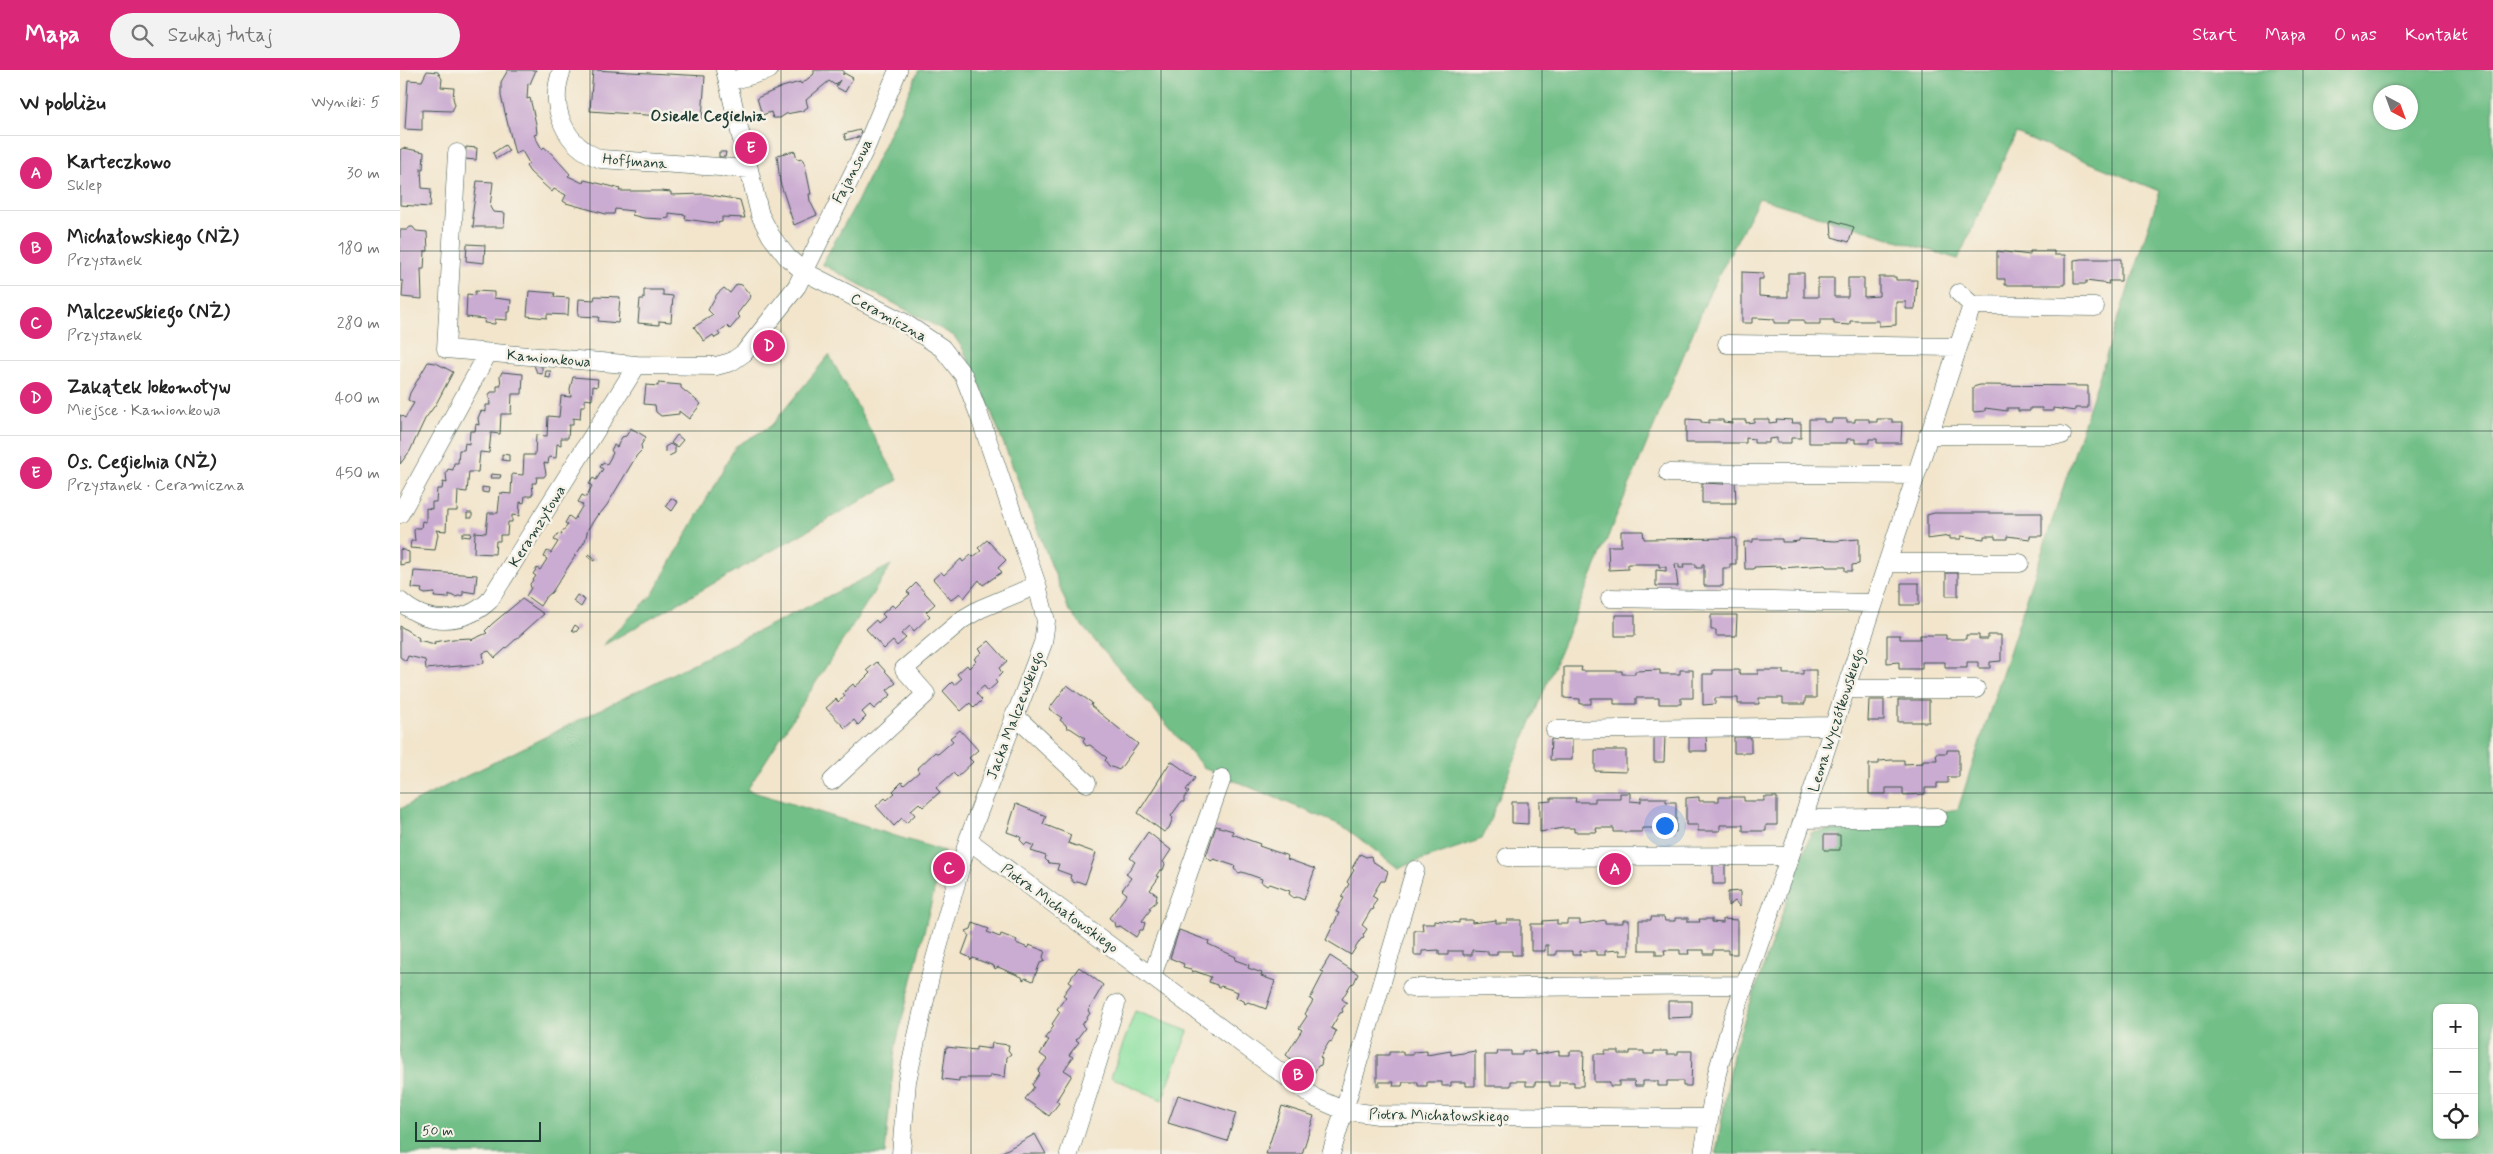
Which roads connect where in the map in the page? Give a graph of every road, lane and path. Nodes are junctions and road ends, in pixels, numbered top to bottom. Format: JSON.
{"nodes":[{"id":1,"x":562,"y":70,"type":"edge"},
{"id":2,"x":769,"y":70,"type":"edge"},
{"id":3,"x":898,"y":70,"type":"edge"},
{"id":4,"x":726,"y":76,"type":"edge"},
{"id":5,"x":457,"y":153,"type":"dead end"},
{"id":6,"x":749,"y":169,"type":"junction"},
{"id":7,"x":804,"y":271,"type":"junction"},
{"id":8,"x":1959,"y":293,"type":"dead end"},
{"id":9,"x":1972,"y":305,"type":"junction"},
{"id":10,"x":2095,"y":307,"type":"dead end"},
{"id":11,"x":1727,"y":344,"type":"dead end"},
{"id":12,"x":1957,"y":347,"type":"junction"},
{"id":13,"x":488,"y":353,"type":"junction"},
{"id":14,"x":637,"y":365,"type":"junction"},
{"id":15,"x":2062,"y":435,"type":"dead end"},
{"id":16,"x":1928,"y":436,"type":"junction"},
{"id":17,"x":1668,"y":473,"type":"dead end"},
{"id":18,"x":1915,"y":475,"type":"junction"},
{"id":19,"x":400,"y":514,"type":"edge"},
{"id":20,"x":1887,"y":563,"type":"junction"},
{"id":21,"x":2020,"y":563,"type":"dead end"},
{"id":22,"x":1037,"y":586,"type":"junction"},
{"id":23,"x":1610,"y":598,"type":"dead end"},
{"id":24,"x":400,"y":601,"type":"edge"},
{"id":25,"x":1873,"y":603,"type":"junction"},
{"id":26,"x":1846,"y":689,"type":"junction"},
{"id":27,"x":1976,"y":690,"type":"dead end"},
{"id":28,"x":1014,"y":716,"type":"junction"},
{"id":29,"x":1834,"y":726,"type":"junction"},
{"id":30,"x":1555,"y":730,"type":"dead end"},
{"id":31,"x":1222,"y":778,"type":"dead end"},
{"id":32,"x":832,"y":780,"type":"dead end"},
{"id":33,"x":1087,"y":783,"type":"dead end"},
{"id":34,"x":1938,"y":817,"type":"dead end"},
{"id":35,"x":1803,"y":819,"type":"junction"},
{"id":36,"x":968,"y":840,"type":"junction"},
{"id":37,"x":1790,"y":856,"type":"junction"},
{"id":38,"x":1507,"y":857,"type":"dead end"},
{"id":39,"x":1415,"y":870,"type":"dead end"},
{"id":40,"x":1152,"y":976,"type":"junction"},
{"id":41,"x":1744,"y":985,"type":"junction"},
{"id":42,"x":1411,"y":988,"type":"dead end"},
{"id":43,"x":1116,"y":1004,"type":"dead end"},
{"id":44,"x":1343,"y":1110,"type":"junction"},
{"id":45,"x":1709,"y":1118,"type":"junction"},
{"id":46,"x":901,"y":1154,"type":"edge"},
{"id":47,"x":1069,"y":1154,"type":"edge"},
{"id":48,"x":1331,"y":1154,"type":"edge"},
{"id":49,"x":1703,"y":1154,"type":"edge"}],
"edges":[{"from":1,"to":6,"type":"street","name":"Hoffmana"},
{"from":2,"to":4,"type":"street"},
{"from":3,"to":7,"type":"street","name":"Fajansowa"},
{"from":4,"to":6,"type":"street","name":"Ceramiczna"},
{"from":5,"to":13,"type":"street","name":"Kamionkowa"},
{"from":6,"to":7,"type":"street","name":"Ceramiczna"},
{"from":7,"to":14,"type":"street","name":"Kamionkowa"},
{"from":7,"to":22,"type":"street","name":"Ceramiczna"},
{"from":8,"to":9,"type":"street"},
{"from":9,"to":10,"type":"street"},
{"from":9,"to":12,"type":"street","name":"Leona Wyczółkowskiego"},
{"from":11,"to":12,"type":"street"},
{"from":12,"to":16,"type":"street","name":"Leona Wyczółkowskiego"},
{"from":13,"to":14,"type":"street","name":"Kamionkowa"},
{"from":13,"to":19,"type":"street"},
{"from":14,"to":24,"type":"street","name":"Keramzytowa"},
{"from":15,"to":16,"type":"street"},
{"from":16,"to":18,"type":"street","name":"Leona Wyczółkowskiego"},
{"from":17,"to":18,"type":"street"},
{"from":18,"to":20,"type":"street","name":"Leona Wyczółkowskiego"},
{"from":20,"to":21,"type":"street"},
{"from":20,"to":25,"type":"street","name":"Leona Wyczółkowskiego"},
{"from":22,"to":28,"type":"street","name":"Jacka Malczewskiego"},
{"from":22,"to":32,"type":"street"},
{"from":23,"to":25,"type":"street"},
{"from":25,"to":26,"type":"street","name":"Leona Wyczółkowskiego"},
{"from":26,"to":27,"type":"street"},
{"from":26,"to":29,"type":"street","name":"Leona Wyczółkowskiego"},
{"from":28,"to":33,"type":"street"},
{"from":28,"to":36,"type":"street","name":"Jacka Malczewskiego"},
{"from":29,"to":30,"type":"street"},
{"from":29,"to":35,"type":"street","name":"Leona Wyczółkowskiego"},
{"from":31,"to":40,"type":"street"},
{"from":34,"to":35,"type":"street"},
{"from":35,"to":37,"type":"street","name":"Leona Wyczółkowskiego"},
{"from":36,"to":40,"type":"street","name":"Piotra Michałowskiego"},
{"from":36,"to":46,"type":"street","name":"Jacka Malczewskiego"},
{"from":37,"to":38,"type":"street"},
{"from":37,"to":41,"type":"street","name":"Leona Wyczółkowskiego"},
{"from":39,"to":44,"type":"street"},
{"from":40,"to":44,"type":"street","name":"Piotra Michałowskiego"},
{"from":41,"to":42,"type":"street"},
{"from":41,"to":45,"type":"street","name":"Leona Wyczółkowskiego"},
{"from":43,"to":47,"type":"street"},
{"from":44,"to":45,"type":"street","name":"Piotra Michałowskiego"},
{"from":44,"to":48,"type":"street"},
{"from":45,"to":49,"type":"street","name":"Leona Wyczółkowskiego"}]}
